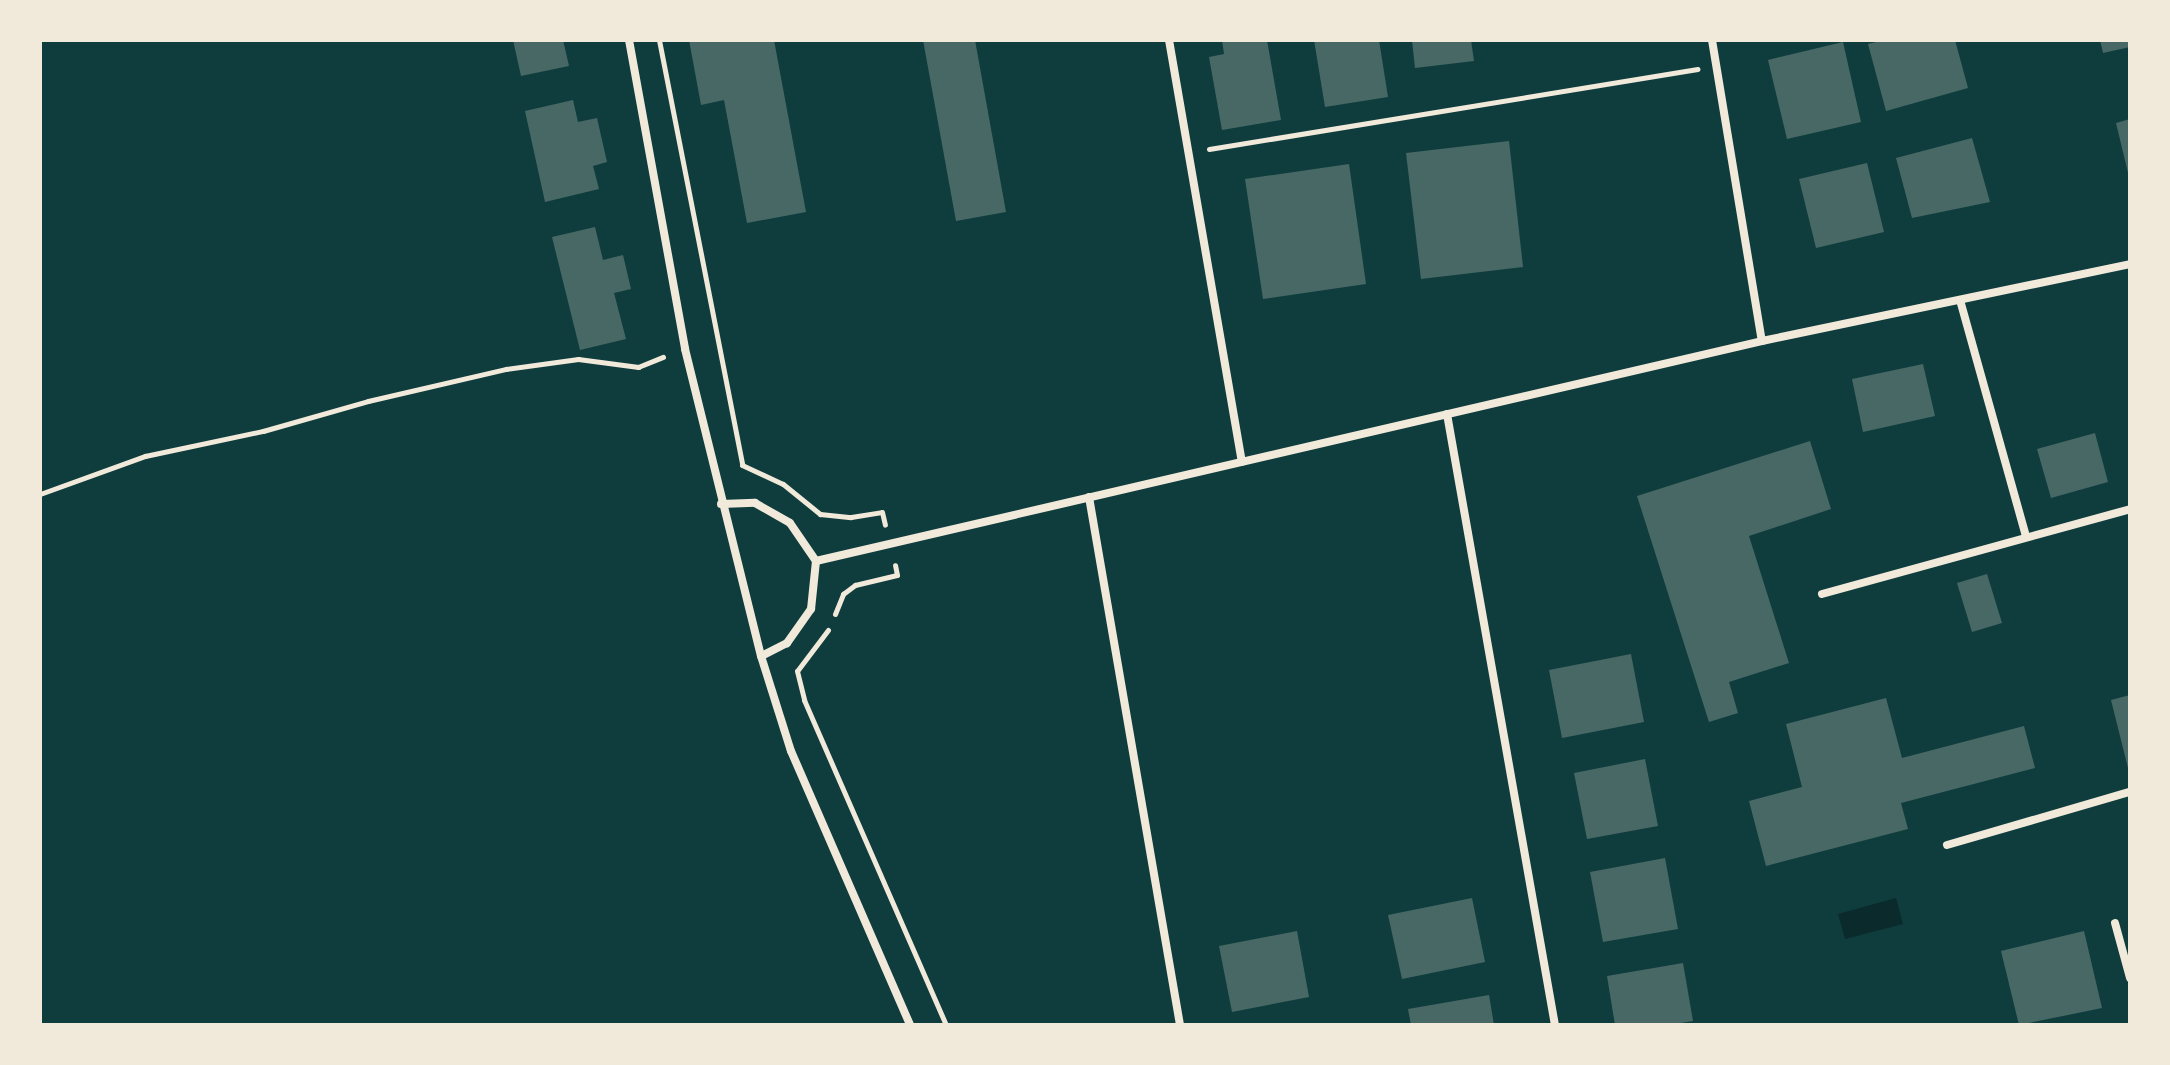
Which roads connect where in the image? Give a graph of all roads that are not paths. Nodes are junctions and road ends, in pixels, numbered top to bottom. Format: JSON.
{"nodes":[{"id":1,"x":629,"y":40,"type":"edge"},
{"id":2,"x":1169,"y":40,"type":"edge"},
{"id":3,"x":1712,"y":40,"type":"edge"},
{"id":4,"x":2130,"y":264,"type":"edge"},
{"id":5,"x":1960,"y":300,"type":"junction"},
{"id":6,"x":1762,"y":341,"type":"junction"},
{"id":7,"x":1447,"y":414,"type":"junction"},
{"id":8,"x":1242,"y":462,"type":"junction"},
{"id":9,"x":1089,"y":497,"type":"junction"},
{"id":10,"x":721,"y":504,"type":"junction"},
{"id":11,"x":2130,"y":509,"type":"edge"},
{"id":12,"x":2026,"y":537,"type":"junction"},
{"id":13,"x":816,"y":561,"type":"junction"},
{"id":14,"x":1822,"y":594,"type":"dead end"},
{"id":15,"x":761,"y":656,"type":"junction"},
{"id":16,"x":2130,"y":792,"type":"edge"},
{"id":17,"x":1947,"y":845,"type":"dead end"},
{"id":18,"x":2115,"y":923,"type":"dead end"},
{"id":19,"x":2130,"y":978,"type":"edge"},
{"id":20,"x":910,"y":1025,"type":"edge"},
{"id":21,"x":1180,"y":1025,"type":"edge"},
{"id":22,"x":1555,"y":1025,"type":"edge"}],
"edges":[{"from":1,"to":10,"type":"street"},
{"from":2,"to":8,"type":"street"},
{"from":3,"to":6,"type":"street"},
{"from":4,"to":5,"type":"street"},
{"from":5,"to":6,"type":"street"},
{"from":5,"to":12,"type":"street"},
{"from":6,"to":7,"type":"street"},
{"from":7,"to":8,"type":"street"},
{"from":7,"to":22,"type":"street"},
{"from":8,"to":9,"type":"street"},
{"from":9,"to":13,"type":"street"},
{"from":9,"to":21,"type":"street"},
{"from":10,"to":13,"type":"street"},
{"from":10,"to":15,"type":"street"},
{"from":11,"to":12,"type":"street"},
{"from":12,"to":14,"type":"street"},
{"from":13,"to":15,"type":"street"},
{"from":15,"to":20,"type":"street"},
{"from":16,"to":17,"type":"street"},
{"from":18,"to":19,"type":"street"}]}
